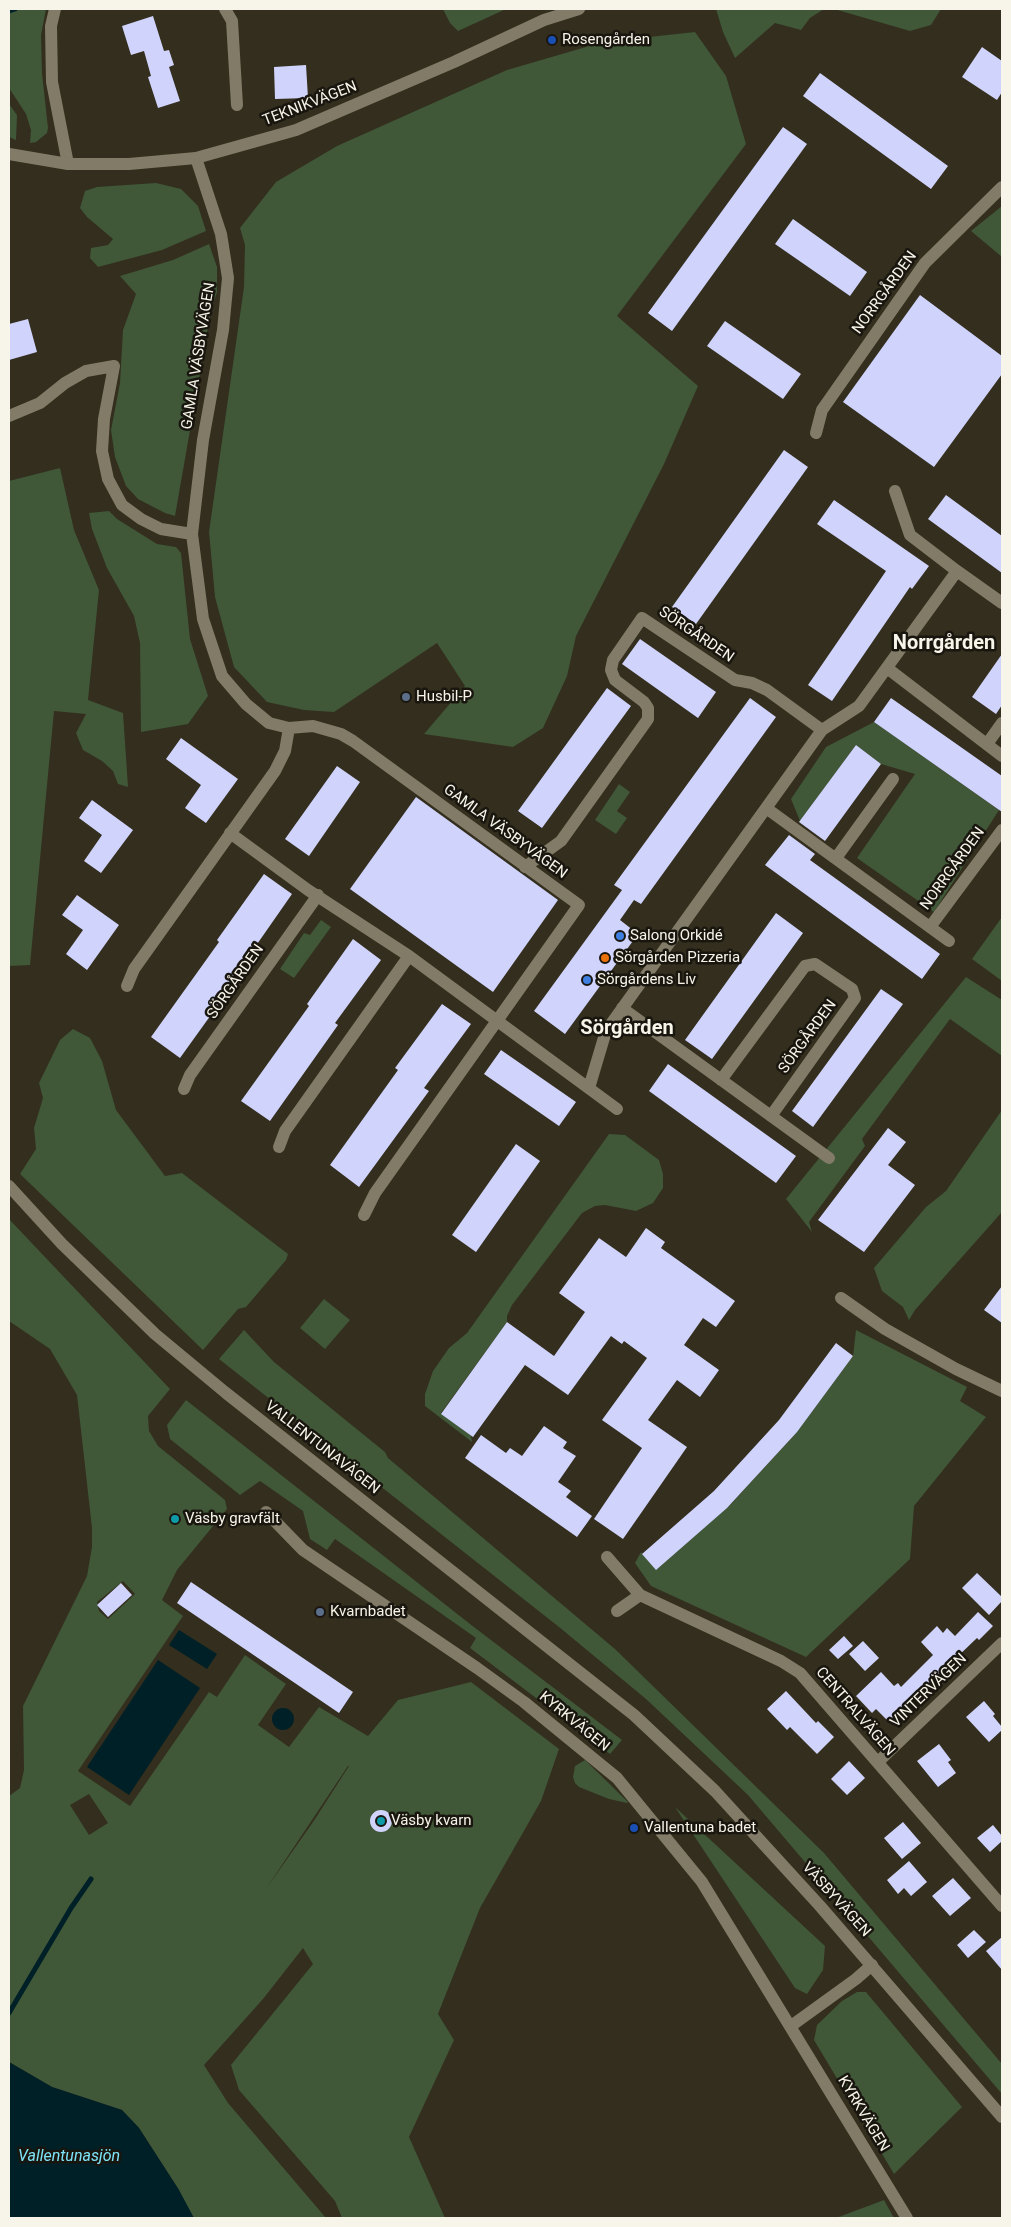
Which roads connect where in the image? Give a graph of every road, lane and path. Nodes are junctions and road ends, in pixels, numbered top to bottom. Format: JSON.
{"nodes":[{"id":1,"x":55,"y":9,"type":"edge"},
{"id":2,"x":225,"y":9,"type":"edge"},
{"id":3,"x":579,"y":9,"type":"edge"},
{"id":4,"x":237,"y":105,"type":"dead end"},
{"id":5,"x":9,"y":154,"type":"edge"},
{"id":6,"x":196,"y":158,"type":"junction"},
{"id":7,"x":68,"y":164,"type":"junction"},
{"id":8,"x":1002,"y":187,"type":"edge"},
{"id":9,"x":9,"y":416,"type":"edge"},
{"id":10,"x":816,"y":433,"type":"dead end"},
{"id":11,"x":894,"y":491,"type":"dead end"},
{"id":12,"x":192,"y":534,"type":"junction"},
{"id":13,"x":957,"y":571,"type":"junction"},
{"id":14,"x":1002,"y":603,"type":"edge"},
{"id":15,"x":887,"y":668,"type":"junction"},
{"id":16,"x":1002,"y":722,"type":"edge"},
{"id":17,"x":289,"y":728,"type":"junction"},
{"id":18,"x":822,"y":730,"type":"junction"},
{"id":19,"x":987,"y":744,"type":"junction"},
{"id":20,"x":1002,"y":756,"type":"edge"},
{"id":21,"x":893,"y":779,"type":"dead end"},
{"id":22,"x":766,"y":808,"type":"junction"},
{"id":23,"x":1002,"y":830,"type":"edge"},
{"id":24,"x":230,"y":833,"type":"junction"},
{"id":25,"x":836,"y":858,"type":"junction"},
{"id":26,"x":525,"y":867,"type":"junction"},
{"id":27,"x":318,"y":895,"type":"junction"},
{"id":28,"x":930,"y":927,"type":"junction"},
{"id":29,"x":949,"y":941,"type":"dead end"},
{"id":30,"x":409,"y":956,"type":"junction"},
{"id":31,"x":127,"y":986,"type":"dead end"},
{"id":32,"x":622,"y":1008,"type":"junction"},
{"id":33,"x":498,"y":1021,"type":"junction"},
{"id":34,"x":721,"y":1080,"type":"junction"},
{"id":35,"x":589,"y":1088,"type":"junction"},
{"id":36,"x":184,"y":1089,"type":"dead end"},
{"id":37,"x":617,"y":1109,"type":"dead end"},
{"id":38,"x":771,"y":1116,"type":"junction"},
{"id":39,"x":280,"y":1147,"type":"dead end"},
{"id":40,"x":829,"y":1158,"type":"dead end"},
{"id":41,"x":9,"y":1186,"type":"edge"},
{"id":42,"x":364,"y":1215,"type":"dead end"},
{"id":43,"x":842,"y":1298,"type":"dead end"},
{"id":44,"x":1002,"y":1390,"type":"edge"},
{"id":45,"x":266,"y":1512,"type":"dead end"},
{"id":46,"x":607,"y":1557,"type":"dead end"},
{"id":47,"x":640,"y":1595,"type":"junction"},
{"id":48,"x":617,"y":1611,"type":"dead end"},
{"id":49,"x":1002,"y":1643,"type":"edge"},
{"id":50,"x":634,"y":1714,"type":"joint"},
{"id":51,"x":878,"y":1762,"type":"junction"},
{"id":52,"x":1002,"y":1906,"type":"edge"},
{"id":53,"x":872,"y":1965,"type":"junction"},
{"id":54,"x":791,"y":2026,"type":"junction"},
{"id":55,"x":1002,"y":2117,"type":"edge"},
{"id":56,"x":907,"y":2218,"type":"edge"}],
"edges":[{"from":1,"to":7,"type":"street"},
{"from":2,"to":4,"type":"street"},
{"from":3,"to":6,"type":"street","name":"TEKNIKVÄGEN"},
{"from":5,"to":7,"type":"street","name":"TEKNIKVÄGEN"},
{"from":6,"to":7,"type":"street","name":"TEKNIKVÄGEN"},
{"from":6,"to":12,"type":"street","name":"GAMLA VÄSBYVÄGEN"},
{"from":8,"to":10,"type":"street","name":"NORRGÅRDEN"},
{"from":9,"to":12,"type":"street"},
{"from":11,"to":13,"type":"street"},
{"from":12,"to":17,"type":"street","name":"GAMLA VÄSBYVÄGEN"},
{"from":13,"to":14,"type":"street"},
{"from":13,"to":15,"type":"street"},
{"from":15,"to":18,"type":"street"},
{"from":15,"to":19,"type":"street"},
{"from":16,"to":19,"type":"street"},
{"from":17,"to":24,"type":"street"},
{"from":17,"to":26,"type":"street","name":"GAMLA VÄSBYVÄGEN"},
{"from":18,"to":22,"type":"street"},
{"from":18,"to":26,"type":"street","name":"SÖRGÅRDEN"},
{"from":19,"to":20,"type":"street"},
{"from":21,"to":25,"type":"street"},
{"from":22,"to":25,"type":"street"},
{"from":22,"to":32,"type":"street"},
{"from":23,"to":28,"type":"street","name":"NORRGÅRDEN"},
{"from":24,"to":27,"type":"street"},
{"from":24,"to":31,"type":"street"},
{"from":25,"to":28,"type":"street"},
{"from":26,"to":33,"type":"street","name":"GAMLA VÄSBYVÄGEN"},
{"from":27,"to":30,"type":"street"},
{"from":27,"to":36,"type":"street","name":"SÖRGÅRDEN"},
{"from":28,"to":29,"type":"street"},
{"from":30,"to":33,"type":"street"},
{"from":30,"to":39,"type":"street"},
{"from":32,"to":34,"type":"street"},
{"from":32,"to":35,"type":"street"},
{"from":33,"to":35,"type":"street"},
{"from":33,"to":42,"type":"street"},
{"from":34,"to":38,"type":"street"},
{"from":34,"to":38,"type":"street","name":"SÖRGÅRDEN"},
{"from":35,"to":37,"type":"street"},
{"from":38,"to":40,"type":"street"},
{"from":41,"to":50,"type":"street","name":"VALLENTUNAVÄGEN"},
{"from":43,"to":44,"type":"street"},
{"from":45,"to":54,"type":"street","name":"KYRKVÄGEN"},
{"from":46,"to":47,"type":"street","name":"CENTRALVÄGEN"},
{"from":47,"to":48,"type":"street"},
{"from":47,"to":51,"type":"street","name":"CENTRALVÄGEN"},
{"from":49,"to":51,"type":"street","name":"VINTERVÄGEN"},
{"from":50,"to":53,"type":"street","name":"VÄSBYVÄGEN"},
{"from":51,"to":52,"type":"street","name":"CENTRALVÄGEN"},
{"from":53,"to":54,"type":"street"},
{"from":53,"to":55,"type":"street","name":"VÄSBYVÄGEN"},
{"from":54,"to":56,"type":"street","name":"KYRKVÄGEN"}]}
